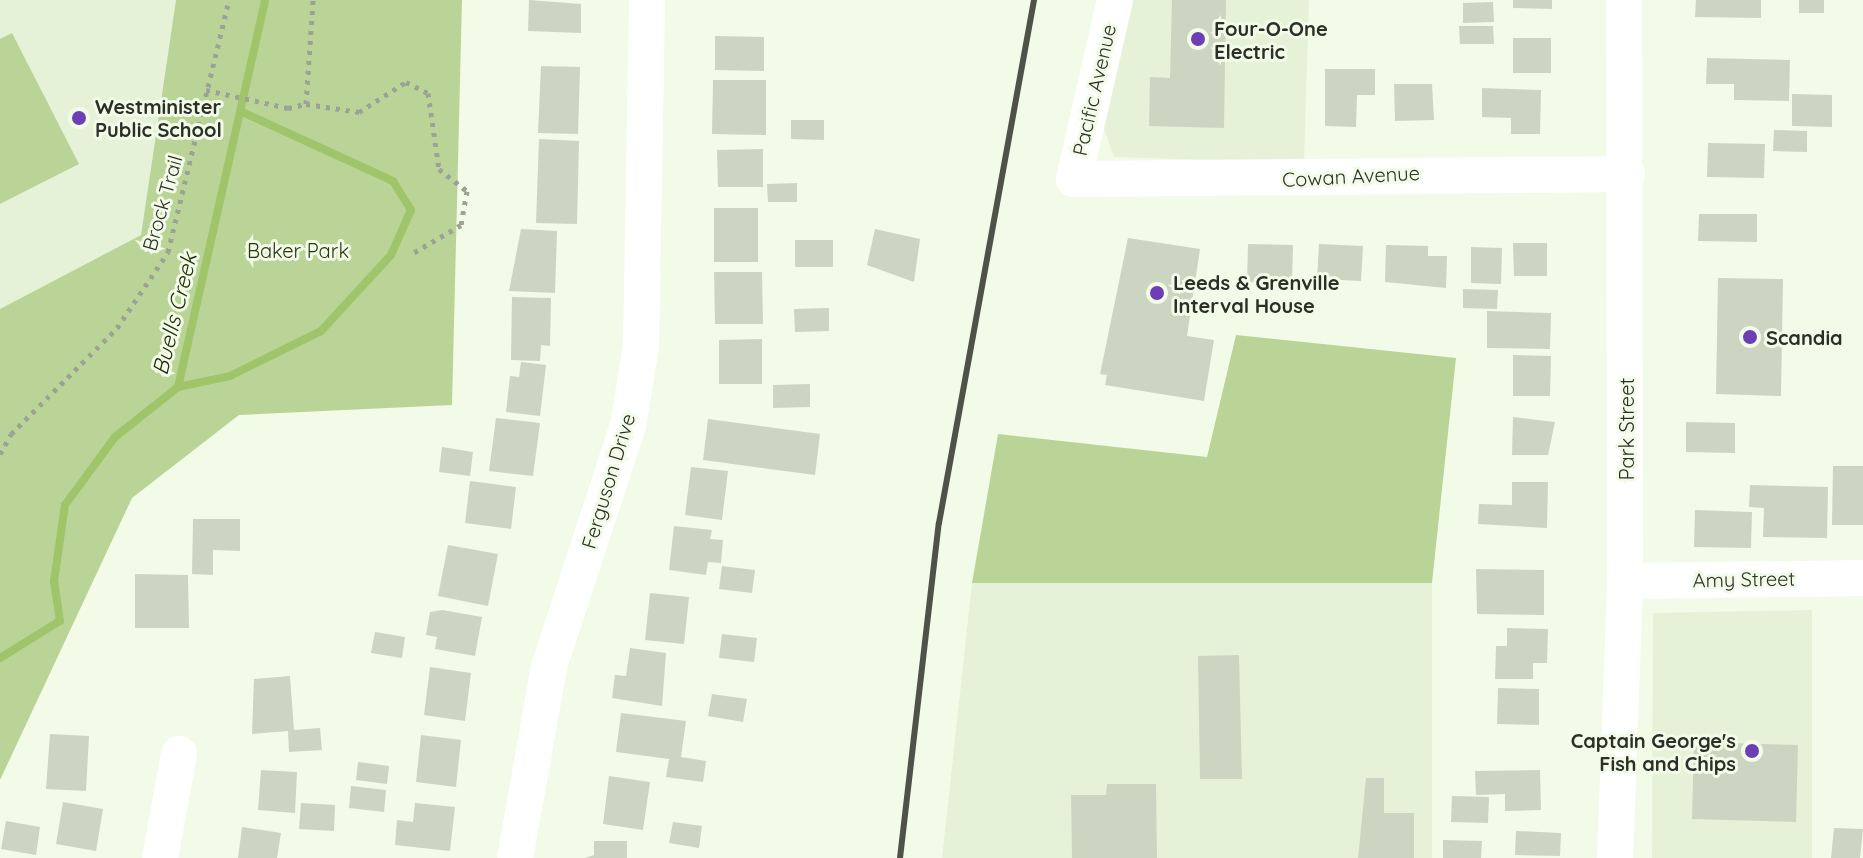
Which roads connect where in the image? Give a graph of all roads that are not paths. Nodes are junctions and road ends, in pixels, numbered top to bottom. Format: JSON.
{"nodes":[{"id":1,"x":647,"y":0,"type":"edge"},
{"id":2,"x":1115,"y":0,"type":"edge"},
{"id":3,"x":1624,"y":0,"type":"edge"},
{"id":4,"x":1627,"y":174,"type":"junction"},
{"id":5,"x":1074,"y":179,"type":"joint"},
{"id":6,"x":1863,"y":578,"type":"edge"},
{"id":7,"x":1625,"y":581,"type":"junction"},
{"id":8,"x":179,"y":754,"type":"dead end"},
{"id":9,"x":160,"y":858,"type":"edge"},
{"id":10,"x":515,"y":858,"type":"edge"},
{"id":11,"x":1615,"y":858,"type":"edge"}],
"edges":[{"from":1,"to":10,"type":"street","name":"Ferguson Drive"},
{"from":2,"to":5,"type":"street","name":"Pacific Avenue"},
{"from":3,"to":4,"type":"street","name":"Park Street"},
{"from":4,"to":5,"type":"street","name":"Cowan Avenue"},
{"from":4,"to":7,"type":"street","name":"Park Street"},
{"from":6,"to":7,"type":"street","name":"Amy Street"},
{"from":7,"to":11,"type":"street","name":"Park Street"},
{"from":8,"to":9,"type":"street"}]}
